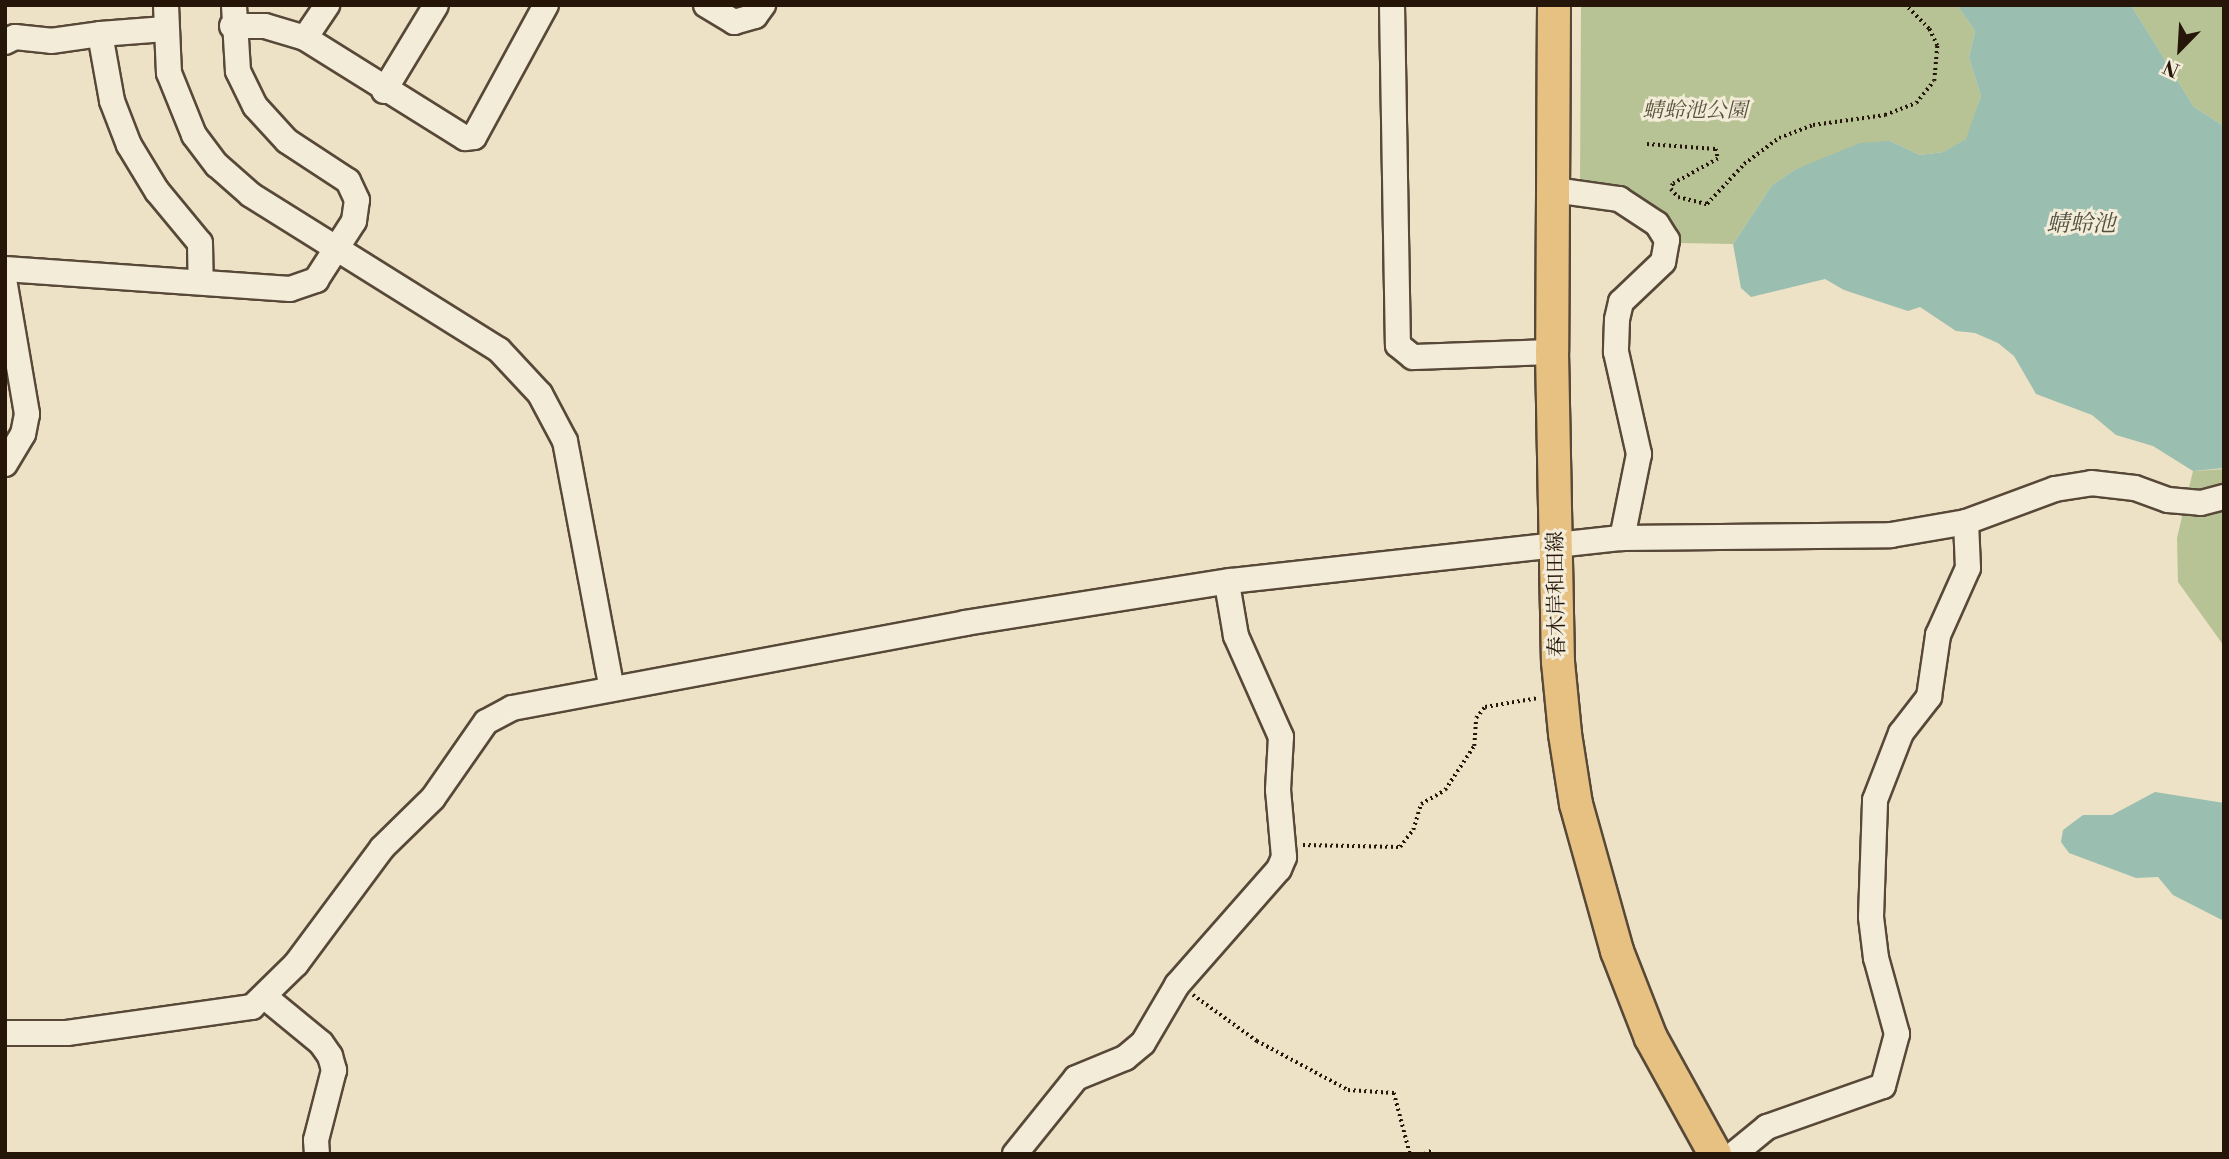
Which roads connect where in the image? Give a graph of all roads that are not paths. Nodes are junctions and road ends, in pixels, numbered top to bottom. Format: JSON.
{"nodes":[{"id":1,"x":327,"y":5,"type":"edge"},
{"id":2,"x":436,"y":5,"type":"edge"},
{"id":3,"x":546,"y":5,"type":"edge"},
{"id":4,"x":706,"y":5,"type":"edge"},
{"id":5,"x":763,"y":5,"type":"edge"},
{"id":6,"x":1392,"y":5,"type":"edge"},
{"id":7,"x":1554,"y":5,"type":"edge"},
{"id":8,"x":233,"y":16,"type":"edge"},
{"id":9,"x":165,"y":17,"type":"edge"},
{"id":10,"x":100,"y":34,"type":"junction"},
{"id":11,"x":305,"y":38,"type":"junction"},
{"id":12,"x":5,"y":43,"type":"edge"},
{"id":13,"x":384,"y":91,"type":"junction"},
{"id":14,"x":1554,"y":190,"type":"junction"},
{"id":15,"x":335,"y":248,"type":"junction"},
{"id":16,"x":5,"y":269,"type":"edge"},
{"id":17,"x":201,"y":282,"type":"junction"},
{"id":18,"x":5,"y":285,"type":"edge"},
{"id":19,"x":1552,"y":352,"type":"junction"},
{"id":20,"x":5,"y":464,"type":"edge"},
{"id":21,"x":2224,"y":497,"type":"edge"},
{"id":22,"x":1966,"y":522,"type":"junction"},
{"id":23,"x":1622,"y":538,"type":"junction"},
{"id":24,"x":1555,"y":545,"type":"junction"},
{"id":25,"x":1228,"y":589,"type":"dead end"},
{"id":26,"x":611,"y":689,"type":"junction"},
{"id":27,"x":265,"y":997,"type":"junction"},
{"id":28,"x":5,"y":1033,"type":"edge"},
{"id":29,"x":317,"y":1154,"type":"edge"},
{"id":30,"x":1015,"y":1154,"type":"edge"},
{"id":31,"x":1715,"y":1154,"type":"edge"},
{"id":32,"x":1734,"y":1154,"type":"edge"}],
"edges":[{"from":1,"to":11,"type":"street"},
{"from":2,"to":13,"type":"street"},
{"from":3,"to":13,"type":"street"},
{"from":4,"to":5,"type":"street"},
{"from":6,"to":19,"type":"street"},
{"from":7,"to":14,"type":"main road","name":"春木岸和田線"},
{"from":8,"to":11,"type":"street"},
{"from":8,"to":15,"type":"street"},
{"from":9,"to":10,"type":"street"},
{"from":9,"to":15,"type":"street"},
{"from":10,"to":12,"type":"street"},
{"from":10,"to":17,"type":"street"},
{"from":11,"to":13,"type":"street"},
{"from":14,"to":19,"type":"main road","name":"春木岸和田線"},
{"from":14,"to":23,"type":"street"},
{"from":15,"to":17,"type":"street"},
{"from":15,"to":26,"type":"street"},
{"from":16,"to":17,"type":"street"},
{"from":18,"to":20,"type":"street"},
{"from":19,"to":24,"type":"main road","name":"春木岸和田線"},
{"from":21,"to":22,"type":"street"},
{"from":22,"to":23,"type":"street"},
{"from":22,"to":32,"type":"street"},
{"from":23,"to":24,"type":"street"},
{"from":24,"to":26,"type":"street"},
{"from":24,"to":31,"type":"main road","name":"春木岸和田線"},
{"from":25,"to":30,"type":"street"},
{"from":26,"to":27,"type":"street"},
{"from":27,"to":28,"type":"street"},
{"from":27,"to":29,"type":"street"}]}
